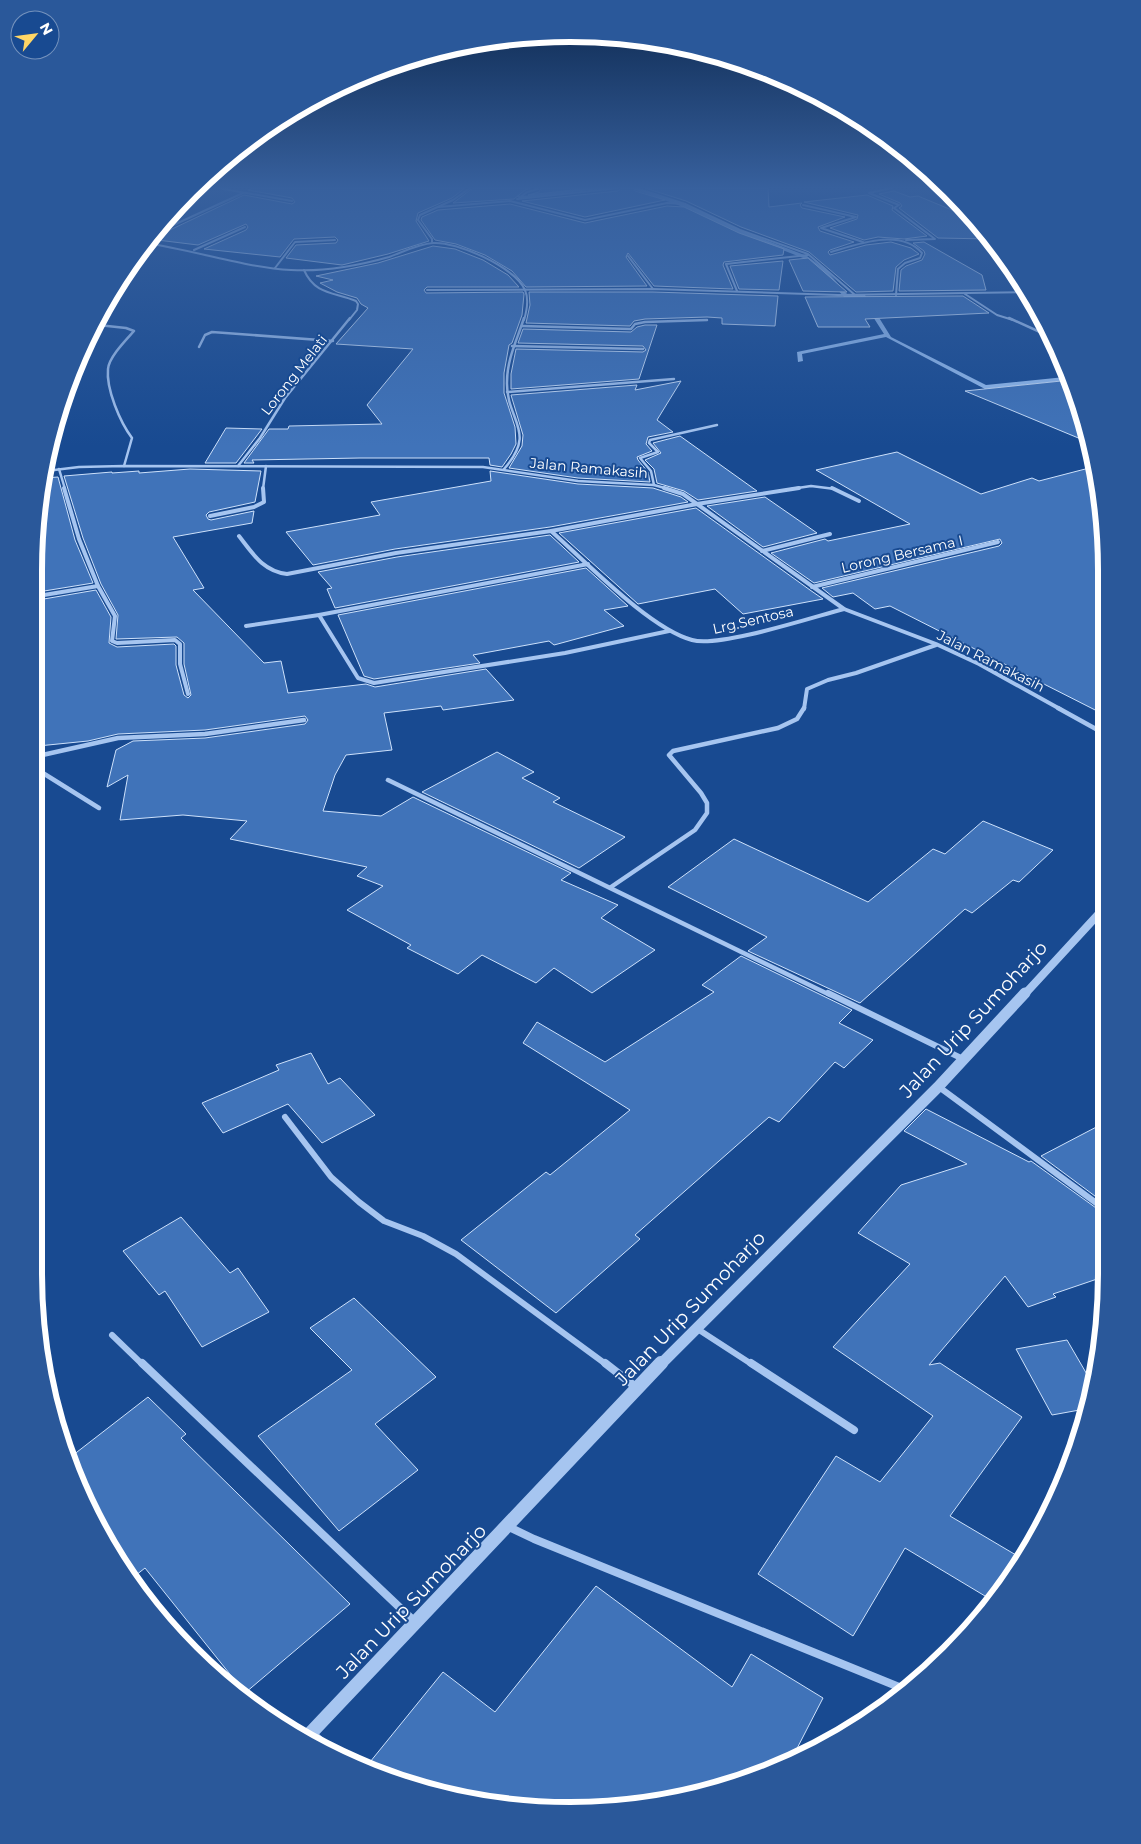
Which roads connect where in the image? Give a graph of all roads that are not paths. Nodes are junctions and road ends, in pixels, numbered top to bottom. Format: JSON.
{"nodes":[{"id":1,"x":306,"y":274,"type":"edge"},
{"id":2,"x":514,"y":274,"type":"edge"},
{"id":3,"x":642,"y":274,"type":"edge"},
{"id":4,"x":730,"y":274,"type":"edge"},
{"id":5,"x":830,"y":274,"type":"edge"},
{"id":6,"x":896,"y":274,"type":"edge"},
{"id":7,"x":653,"y":288,"type":"junction"},
{"id":8,"x":525,"y":289,"type":"junction"},
{"id":9,"x":427,"y":290,"type":"dead end"},
{"id":10,"x":737,"y":291,"type":"junction"},
{"id":11,"x":1019,"y":292,"type":"edge"},
{"id":12,"x":854,"y":294,"type":"junction"},
{"id":13,"x":965,"y":294,"type":"junction"},
{"id":14,"x":896,"y":295,"type":"junction"},
{"id":15,"x":707,"y":320,"type":"dead end"},
{"id":16,"x":103,"y":326,"type":"edge"},
{"id":17,"x":522,"y":326,"type":"junction"},
{"id":18,"x":1042,"y":333,"type":"edge"},
{"id":19,"x":334,"y":340,"type":"junction"},
{"id":20,"x":512,"y":346,"type":"junction"},
{"id":21,"x":198,"y":347,"type":"dead end"},
{"id":22,"x":643,"y":349,"type":"dead end"},
{"id":23,"x":674,"y":379,"type":"dead end"},
{"id":24,"x":507,"y":392,"type":"junction"},
{"id":25,"x":717,"y":425,"type":"dead end"},
{"id":26,"x":124,"y":466,"type":"junction"},
{"id":27,"x":238,"y":466,"type":"junction"},
{"id":28,"x":266,"y":466,"type":"junction"},
{"id":29,"x":504,"y":468,"type":"junction"},
{"id":30,"x":59,"y":469,"type":"junction"},
{"id":31,"x":52,"y":470,"type":"edge"},
{"id":32,"x":654,"y":485,"type":"junction"},
{"id":33,"x":859,"y":501,"type":"dead end"},
{"id":34,"x":697,"y":504,"type":"junction"},
{"id":35,"x":210,"y":516,"type":"dead end"},
{"id":36,"x":551,"y":531,"type":"junction"},
{"id":37,"x":830,"y":534,"type":"dead end"},
{"id":38,"x":240,"y":536,"type":"dead end"},
{"id":39,"x":998,"y":542,"type":"dead end"},
{"id":40,"x":762,"y":551,"type":"junction"},
{"id":41,"x":588,"y":564,"type":"junction"},
{"id":42,"x":98,"y":586,"type":"junction"},
{"id":43,"x":812,"y":587,"type":"junction"},
{"id":44,"x":42,"y":595,"type":"edge"},
{"id":45,"x":844,"y":609,"type":"junction"},
{"id":46,"x":319,"y":615,"type":"junction"},
{"id":47,"x":246,"y":626,"type":"dead end"},
{"id":48,"x":669,"y":631,"type":"junction"},
{"id":49,"x":936,"y":644,"type":"junction"},
{"id":50,"x":188,"y":694,"type":"dead end"},
{"id":51,"x":304,"y":720,"type":"dead end"},
{"id":52,"x":1098,"y":730,"type":"edge"},
{"id":53,"x":42,"y":755,"type":"edge"},
{"id":54,"x":42,"y":772,"type":"edge"},
{"id":55,"x":388,"y":780,"type":"dead end"},
{"id":56,"x":100,"y":808,"type":"dead end"},
{"id":57,"x":611,"y":887,"type":"junction"},
{"id":58,"x":1098,"y":913,"type":"edge"},
{"id":59,"x":963,"y":1059,"type":"junction"},
{"id":60,"x":938,"y":1087,"type":"junction"},
{"id":61,"x":285,"y":1117,"type":"dead end"},
{"id":62,"x":1098,"y":1204,"type":"edge"},
{"id":63,"x":695,"y":1328,"type":"junction"},
{"id":64,"x":112,"y":1335,"type":"dead end"},
{"id":65,"x":638,"y":1389,"type":"junction"},
{"id":66,"x":854,"y":1430,"type":"dead end"},
{"id":67,"x":508,"y":1527,"type":"junction"},
{"id":68,"x":416,"y":1622,"type":"junction"},
{"id":69,"x":898,"y":1687,"type":"edge"},
{"id":70,"x":311,"y":1733,"type":"edge"}],
"edges":[{"from":1,"to":19,"type":"street","name":"Lorong Melati"},
{"from":2,"to":8,"type":"street"},
{"from":3,"to":7,"type":"street"},
{"from":4,"to":10,"type":"street"},
{"from":5,"to":12,"type":"street"},
{"from":6,"to":14,"type":"street"},
{"from":7,"to":8,"type":"street"},
{"from":7,"to":10,"type":"street"},
{"from":8,"to":9,"type":"street"},
{"from":8,"to":17,"type":"street","name":"Jalan Ramakasih"},
{"from":10,"to":12,"type":"street"},
{"from":11,"to":13,"type":"street"},
{"from":12,"to":14,"type":"street"},
{"from":13,"to":14,"type":"street"},
{"from":13,"to":18,"type":"street"},
{"from":15,"to":17,"type":"street"},
{"from":16,"to":26,"type":"street"},
{"from":17,"to":20,"type":"street","name":"Jalan Ramakasih"},
{"from":19,"to":21,"type":"street"},
{"from":19,"to":27,"type":"street","name":"Lorong Melati"},
{"from":20,"to":22,"type":"street"},
{"from":20,"to":24,"type":"street","name":"Jalan Ramakasih"},
{"from":23,"to":24,"type":"street"},
{"from":24,"to":29,"type":"street","name":"Jalan Ramakasih"},
{"from":25,"to":32,"type":"street"},
{"from":26,"to":27,"type":"street"},
{"from":26,"to":30,"type":"street"},
{"from":27,"to":28,"type":"street"},
{"from":28,"to":29,"type":"street"},
{"from":28,"to":35,"type":"street"},
{"from":29,"to":32,"type":"street","name":"Jalan Ramakasih"},
{"from":30,"to":31,"type":"street"},
{"from":30,"to":42,"type":"street"},
{"from":32,"to":34,"type":"street","name":"Jalan Ramakasih"},
{"from":33,"to":34,"type":"street"},
{"from":34,"to":36,"type":"street"},
{"from":34,"to":40,"type":"street","name":"Jalan Ramakasih"},
{"from":36,"to":38,"type":"street"},
{"from":36,"to":41,"type":"street","name":"Lrg.Sentosa"},
{"from":37,"to":40,"type":"street"},
{"from":39,"to":43,"type":"street","name":"Lorong Bersama I"},
{"from":40,"to":43,"type":"street","name":"Jalan Ramakasih"},
{"from":41,"to":46,"type":"street"},
{"from":41,"to":48,"type":"street","name":"Lrg.Sentosa"},
{"from":42,"to":44,"type":"street"},
{"from":42,"to":50,"type":"street"},
{"from":43,"to":45,"type":"street","name":"Jalan Ramakasih"},
{"from":45,"to":48,"type":"street","name":"Lrg.Sentosa"},
{"from":45,"to":49,"type":"street","name":"Jalan Ramakasih"},
{"from":46,"to":47,"type":"street"},
{"from":46,"to":48,"type":"street"},
{"from":49,"to":52,"type":"street","name":"Jalan Ramakasih"},
{"from":49,"to":57,"type":"street"},
{"from":51,"to":53,"type":"street"},
{"from":54,"to":56,"type":"street"},
{"from":55,"to":57,"type":"street"},
{"from":57,"to":59,"type":"street"},
{"from":58,"to":59,"type":"street","name":"Jalan Urip Sumoharjo"},
{"from":59,"to":60,"type":"street","name":"Jalan Urip Sumoharjo"},
{"from":60,"to":62,"type":"street"},
{"from":60,"to":63,"type":"street","name":"Jalan Urip Sumoharjo"},
{"from":61,"to":65,"type":"street"},
{"from":63,"to":65,"type":"street","name":"Jalan Urip Sumoharjo"},
{"from":63,"to":66,"type":"street"},
{"from":64,"to":68,"type":"street"},
{"from":65,"to":67,"type":"street","name":"Jalan Urip Sumoharjo"},
{"from":67,"to":68,"type":"street","name":"Jalan Urip Sumoharjo"},
{"from":67,"to":69,"type":"street"},
{"from":68,"to":70,"type":"street","name":"Jalan Urip Sumoharjo"}]}
